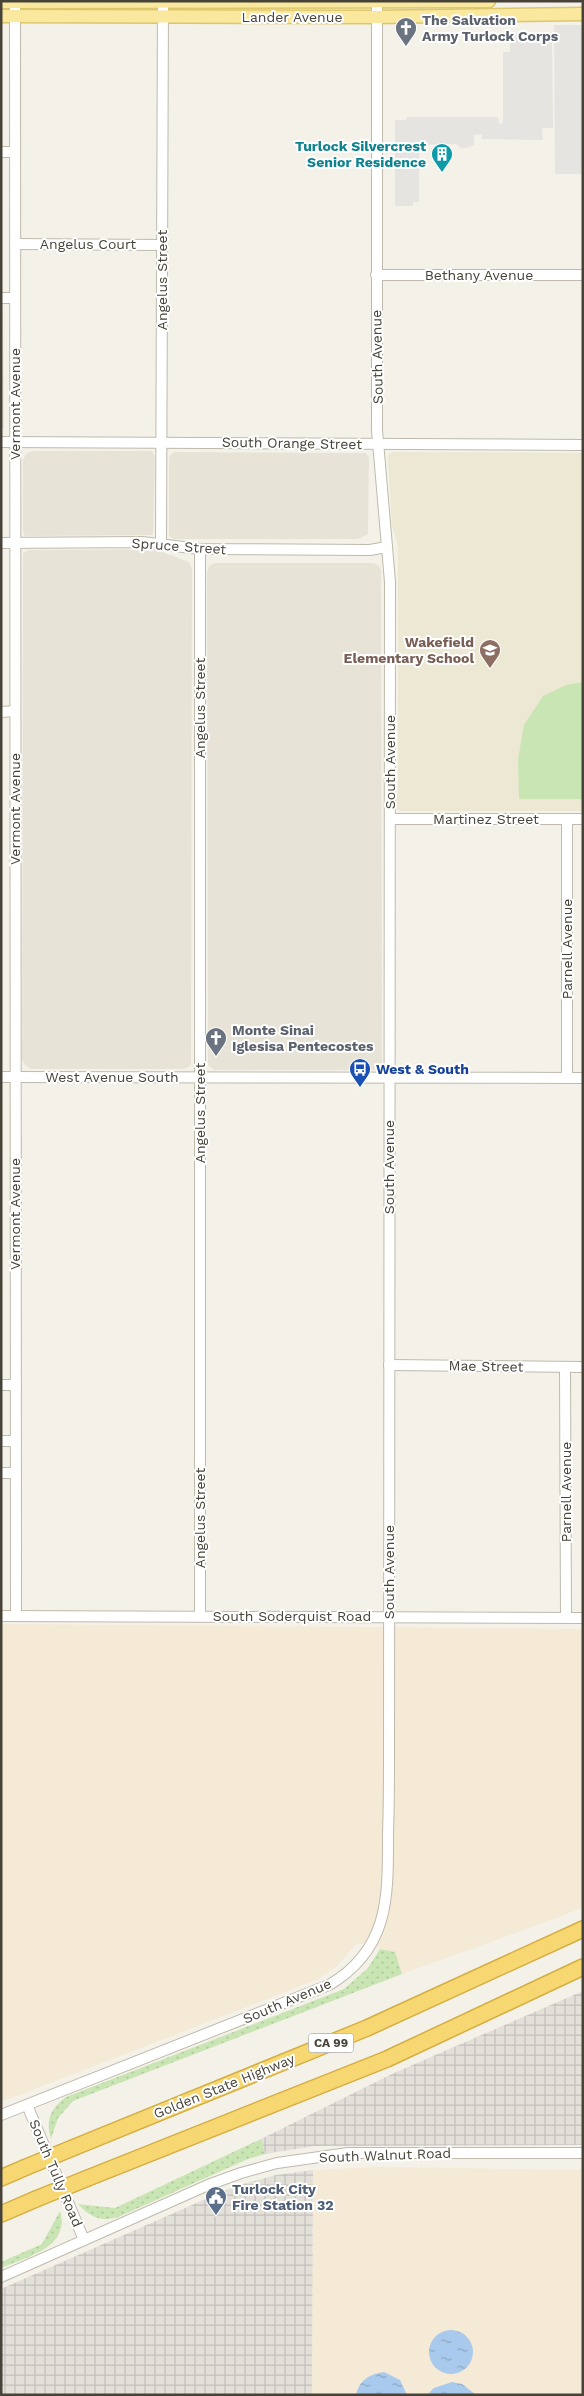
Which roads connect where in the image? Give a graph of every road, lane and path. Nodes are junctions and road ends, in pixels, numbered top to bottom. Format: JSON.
{"nodes":[{"id":1,"x":489,"y":1,"type":"edge"},
{"id":2,"x":1,"y":2,"type":"edge"},
{"id":3,"x":15,"y":2,"type":"edge"},
{"id":4,"x":163,"y":2,"type":"edge"},
{"id":5,"x":196,"y":2,"type":"edge"},
{"id":6,"x":377,"y":2,"type":"edge"},
{"id":7,"x":450,"y":2,"type":"edge"},
{"id":8,"x":583,"y":14,"type":"edge"},
{"id":9,"x":1,"y":16,"type":"edge"},
{"id":10,"x":15,"y":16,"type":"junction"},
{"id":11,"x":163,"y":17,"type":"junction"},
{"id":12,"x":180,"y":17,"type":"junction"},
{"id":13,"x":377,"y":17,"type":"junction"},
{"id":14,"x":1,"y":152,"type":"edge"},
{"id":15,"x":15,"y":152,"type":"junction"},
{"id":16,"x":15,"y":244,"type":"junction"},
{"id":17,"x":161,"y":244,"type":"junction"},
{"id":18,"x":376,"y":275,"type":"junction"},
{"id":19,"x":583,"y":275,"type":"edge"},
{"id":20,"x":1,"y":298,"type":"edge"},
{"id":21,"x":15,"y":298,"type":"junction"},
{"id":22,"x":1,"y":442,"type":"edge"},
{"id":23,"x":15,"y":442,"type":"junction"},
{"id":24,"x":162,"y":442,"type":"junction"},
{"id":25,"x":378,"y":444,"type":"junction"},
{"id":26,"x":583,"y":445,"type":"edge"},
{"id":27,"x":1,"y":543,"type":"edge"},
{"id":28,"x":15,"y":543,"type":"junction"},
{"id":29,"x":161,"y":544,"type":"junction"},
{"id":30,"x":387,"y":547,"type":"junction"},
{"id":31,"x":200,"y":549,"type":"junction"},
{"id":32,"x":1,"y":712,"type":"edge"},
{"id":33,"x":15,"y":712,"type":"junction"},
{"id":34,"x":390,"y":819,"type":"junction"},
{"id":35,"x":567,"y":819,"type":"junction"},
{"id":36,"x":583,"y":819,"type":"edge"},
{"id":37,"x":1,"y":1076,"type":"edge"},
{"id":38,"x":15,"y":1076,"type":"junction"},
{"id":39,"x":199,"y":1077,"type":"junction"},
{"id":40,"x":389,"y":1077,"type":"junction"},
{"id":41,"x":567,"y":1078,"type":"junction"},
{"id":42,"x":583,"y":1078,"type":"edge"},
{"id":43,"x":389,"y":1365,"type":"junction"},
{"id":44,"x":565,"y":1367,"type":"junction"},
{"id":45,"x":583,"y":1367,"type":"edge"},
{"id":46,"x":1,"y":1385,"type":"edge"},
{"id":47,"x":16,"y":1385,"type":"junction"},
{"id":48,"x":1,"y":1440,"type":"edge"},
{"id":49,"x":16,"y":1441,"type":"junction"},
{"id":50,"x":1,"y":1473,"type":"edge"},
{"id":51,"x":16,"y":1473,"type":"junction"},
{"id":52,"x":1,"y":1616,"type":"edge"},
{"id":53,"x":16,"y":1616,"type":"junction"},
{"id":54,"x":200,"y":1616,"type":"junction"},
{"id":55,"x":390,"y":1616,"type":"junction"},
{"id":56,"x":566,"y":1618,"type":"junction"},
{"id":57,"x":583,"y":1618,"type":"edge"},
{"id":58,"x":583,"y":1929,"type":"edge"},
{"id":59,"x":583,"y":1967,"type":"edge"},
{"id":60,"x":27,"y":2105,"type":"junction"},
{"id":61,"x":1,"y":2115,"type":"edge"},
{"id":62,"x":583,"y":2154,"type":"edge"},
{"id":63,"x":1,"y":2178,"type":"edge"},
{"id":64,"x":1,"y":2214,"type":"edge"},
{"id":65,"x":84,"y":2240,"type":"junction"},
{"id":66,"x":1,"y":2276,"type":"edge"}],
"edges":[{"from":1,"to":7,"type":"main road","name":"Lander Avenue"},
{"from":2,"to":3,"type":"main road","name":"Lander Avenue"},
{"from":3,"to":4,"type":"main road","name":"Lander Avenue"},
{"from":3,"to":10,"type":"street","name":"Vermont Avenue"},
{"from":4,"to":5,"type":"main road","name":"Lander Avenue"},
{"from":4,"to":11,"type":"street","name":"Angelus Street"},
{"from":5,"to":6,"type":"main road","name":"Lander Avenue"},
{"from":5,"to":12,"type":"street"},
{"from":6,"to":7,"type":"main road","name":"Lander Avenue"},
{"from":6,"to":13,"type":"street","name":"South Avenue"},
{"from":8,"to":13,"type":"main road","name":"Lander Avenue"},
{"from":9,"to":10,"type":"main road","name":"Lander Avenue"},
{"from":10,"to":11,"type":"main road","name":"Lander Avenue"},
{"from":10,"to":15,"type":"street","name":"Vermont Avenue"},
{"from":11,"to":12,"type":"main road","name":"Lander Avenue"},
{"from":11,"to":17,"type":"street","name":"Angelus Street"},
{"from":12,"to":13,"type":"main road","name":"Lander Avenue"},
{"from":13,"to":18,"type":"street","name":"South Avenue"},
{"from":14,"to":15,"type":"street"},
{"from":15,"to":16,"type":"street","name":"Vermont Avenue"},
{"from":16,"to":17,"type":"street","name":"Angelus Court"},
{"from":16,"to":21,"type":"street","name":"Vermont Avenue"},
{"from":17,"to":24,"type":"street","name":"Angelus Street"},
{"from":18,"to":19,"type":"street","name":"Bethany Avenue"},
{"from":18,"to":25,"type":"street","name":"South Avenue"},
{"from":20,"to":21,"type":"street"},
{"from":21,"to":23,"type":"street","name":"Vermont Avenue"},
{"from":22,"to":23,"type":"street","name":"South Orange Street"},
{"from":23,"to":24,"type":"street","name":"South Orange Street"},
{"from":23,"to":28,"type":"street","name":"Vermont Avenue"},
{"from":24,"to":25,"type":"street","name":"South Orange Street"},
{"from":24,"to":29,"type":"street","name":"Angelus Street"},
{"from":25,"to":26,"type":"street","name":"South Orange Street"},
{"from":25,"to":30,"type":"street","name":"South Avenue"},
{"from":27,"to":28,"type":"street","name":"Spruce Street"},
{"from":28,"to":29,"type":"street","name":"Spruce Street"},
{"from":28,"to":33,"type":"street","name":"Vermont Avenue"},
{"from":29,"to":31,"type":"street","name":"Spruce Street"},
{"from":30,"to":31,"type":"street","name":"Spruce Street"},
{"from":30,"to":34,"type":"street","name":"South Avenue"},
{"from":31,"to":39,"type":"street","name":"Angelus Street"},
{"from":32,"to":33,"type":"street"},
{"from":33,"to":38,"type":"street","name":"Vermont Avenue"},
{"from":34,"to":35,"type":"street","name":"Martinez Street"},
{"from":34,"to":40,"type":"street","name":"South Avenue"},
{"from":35,"to":36,"type":"street","name":"Martinez Street"},
{"from":35,"to":41,"type":"street","name":"Parnell Avenue"},
{"from":37,"to":38,"type":"street","name":"West Avenue South"},
{"from":38,"to":39,"type":"street","name":"West Avenue South"},
{"from":38,"to":47,"type":"street","name":"Vermont Avenue"},
{"from":39,"to":40,"type":"street","name":"West Avenue South"},
{"from":39,"to":54,"type":"street","name":"Angelus Street"},
{"from":40,"to":41,"type":"street","name":"West Avenue South"},
{"from":40,"to":43,"type":"street","name":"South Avenue"},
{"from":41,"to":42,"type":"street","name":"West Avenue South"},
{"from":43,"to":44,"type":"street","name":"Mae Street"},
{"from":43,"to":55,"type":"street","name":"South Avenue"},
{"from":44,"to":45,"type":"street","name":"Mae Street"},
{"from":44,"to":56,"type":"street","name":"Parnell Avenue"},
{"from":46,"to":47,"type":"street"},
{"from":47,"to":49,"type":"street","name":"Vermont Avenue"},
{"from":48,"to":49,"type":"street"},
{"from":49,"to":51,"type":"street","name":"Vermont Avenue"},
{"from":50,"to":51,"type":"street"},
{"from":51,"to":53,"type":"street","name":"Vermont Avenue"},
{"from":52,"to":53,"type":"street","name":"South Soderquist Road"},
{"from":53,"to":54,"type":"street","name":"South Soderquist Road"},
{"from":54,"to":55,"type":"street","name":"South Soderquist Road"},
{"from":55,"to":56,"type":"street","name":"South Soderquist Road"},
{"from":55,"to":60,"type":"street","name":"South Avenue"},
{"from":56,"to":57,"type":"street","name":"South Soderquist Road"},
{"from":58,"to":63,"type":"highway","name":"Golden State Highway","number":"CA 99","bridge":true},
{"from":59,"to":64,"type":"highway","number":"CA 99","bridge":true},
{"from":60,"to":61,"type":"street","name":"South Tully Road"},
{"from":60,"to":65,"type":"street","name":"South Tully Road"},
{"from":62,"to":65,"type":"street","name":"South Walnut Road"},
{"from":65,"to":66,"type":"street","name":"South Walnut Road"}]}
